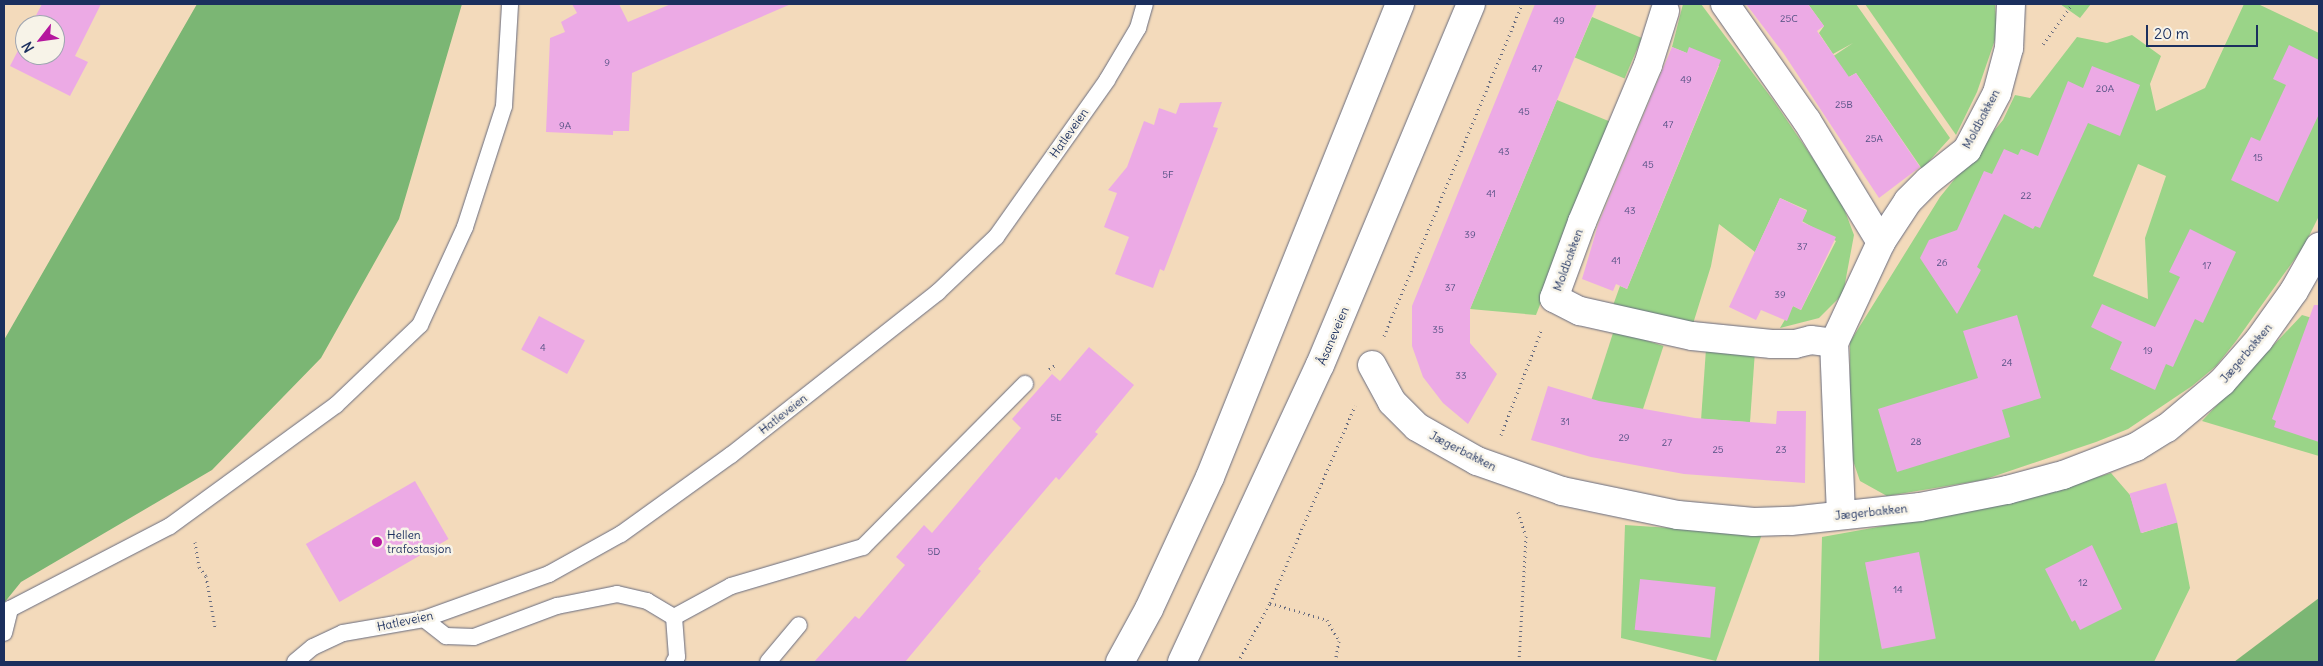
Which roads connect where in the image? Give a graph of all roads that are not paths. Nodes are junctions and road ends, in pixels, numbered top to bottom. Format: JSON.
{"nodes":[{"id":1,"x":510,"y":4,"type":"edge"},
{"id":2,"x":1145,"y":4,"type":"edge"},
{"id":3,"x":1400,"y":4,"type":"edge"},
{"id":4,"x":1472,"y":4,"type":"edge"},
{"id":5,"x":1725,"y":4,"type":"edge"},
{"id":6,"x":2011,"y":4,"type":"edge"},
{"id":7,"x":1664,"y":11,"type":"dead end"},
{"id":8,"x":1881,"y":242,"type":"junction"},
{"id":9,"x":2319,"y":247,"type":"edge"},
{"id":10,"x":1834,"y":343,"type":"junction"},
{"id":11,"x":1372,"y":365,"type":"dead end"},
{"id":12,"x":1025,"y":384,"type":"dead end"},
{"id":13,"x":1841,"y":515,"type":"junction"},
{"id":14,"x":674,"y":618,"type":"junction"},
{"id":15,"x":424,"y":619,"type":"junction"},
{"id":16,"x":799,"y":624,"type":"dead end"},
{"id":17,"x":4,"y":634,"type":"edge"},
{"id":18,"x":295,"y":662,"type":"edge"},
{"id":19,"x":674,"y":662,"type":"edge"},
{"id":20,"x":768,"y":662,"type":"edge"},
{"id":21,"x":1120,"y":662,"type":"edge"},
{"id":22,"x":1182,"y":662,"type":"edge"}],
"edges":[{"from":1,"to":17,"type":"lane"},
{"from":2,"to":15,"type":"lane","name":"Hatleveien"},
{"from":3,"to":21,"type":"main road"},
{"from":4,"to":22,"type":"main road","name":"Åsaneveien"},
{"from":5,"to":8,"type":"main road"},
{"from":6,"to":8,"type":"main road","name":"Moldbakken"},
{"from":7,"to":10,"type":"main road","name":"Moldbakken"},
{"from":8,"to":10,"type":"main road","name":"Moldbakken"},
{"from":9,"to":13,"type":"main road","name":"Jægerbakken"},
{"from":10,"to":13,"type":"main road","name":"Moldbakken"},
{"from":11,"to":13,"type":"main road","name":"Jægerbakken"},
{"from":12,"to":14,"type":"lane"},
{"from":14,"to":15,"type":"lane"},
{"from":14,"to":19,"type":"lane"},
{"from":15,"to":18,"type":"lane","name":"Hatleveien"},
{"from":16,"to":20,"type":"lane"}]}
